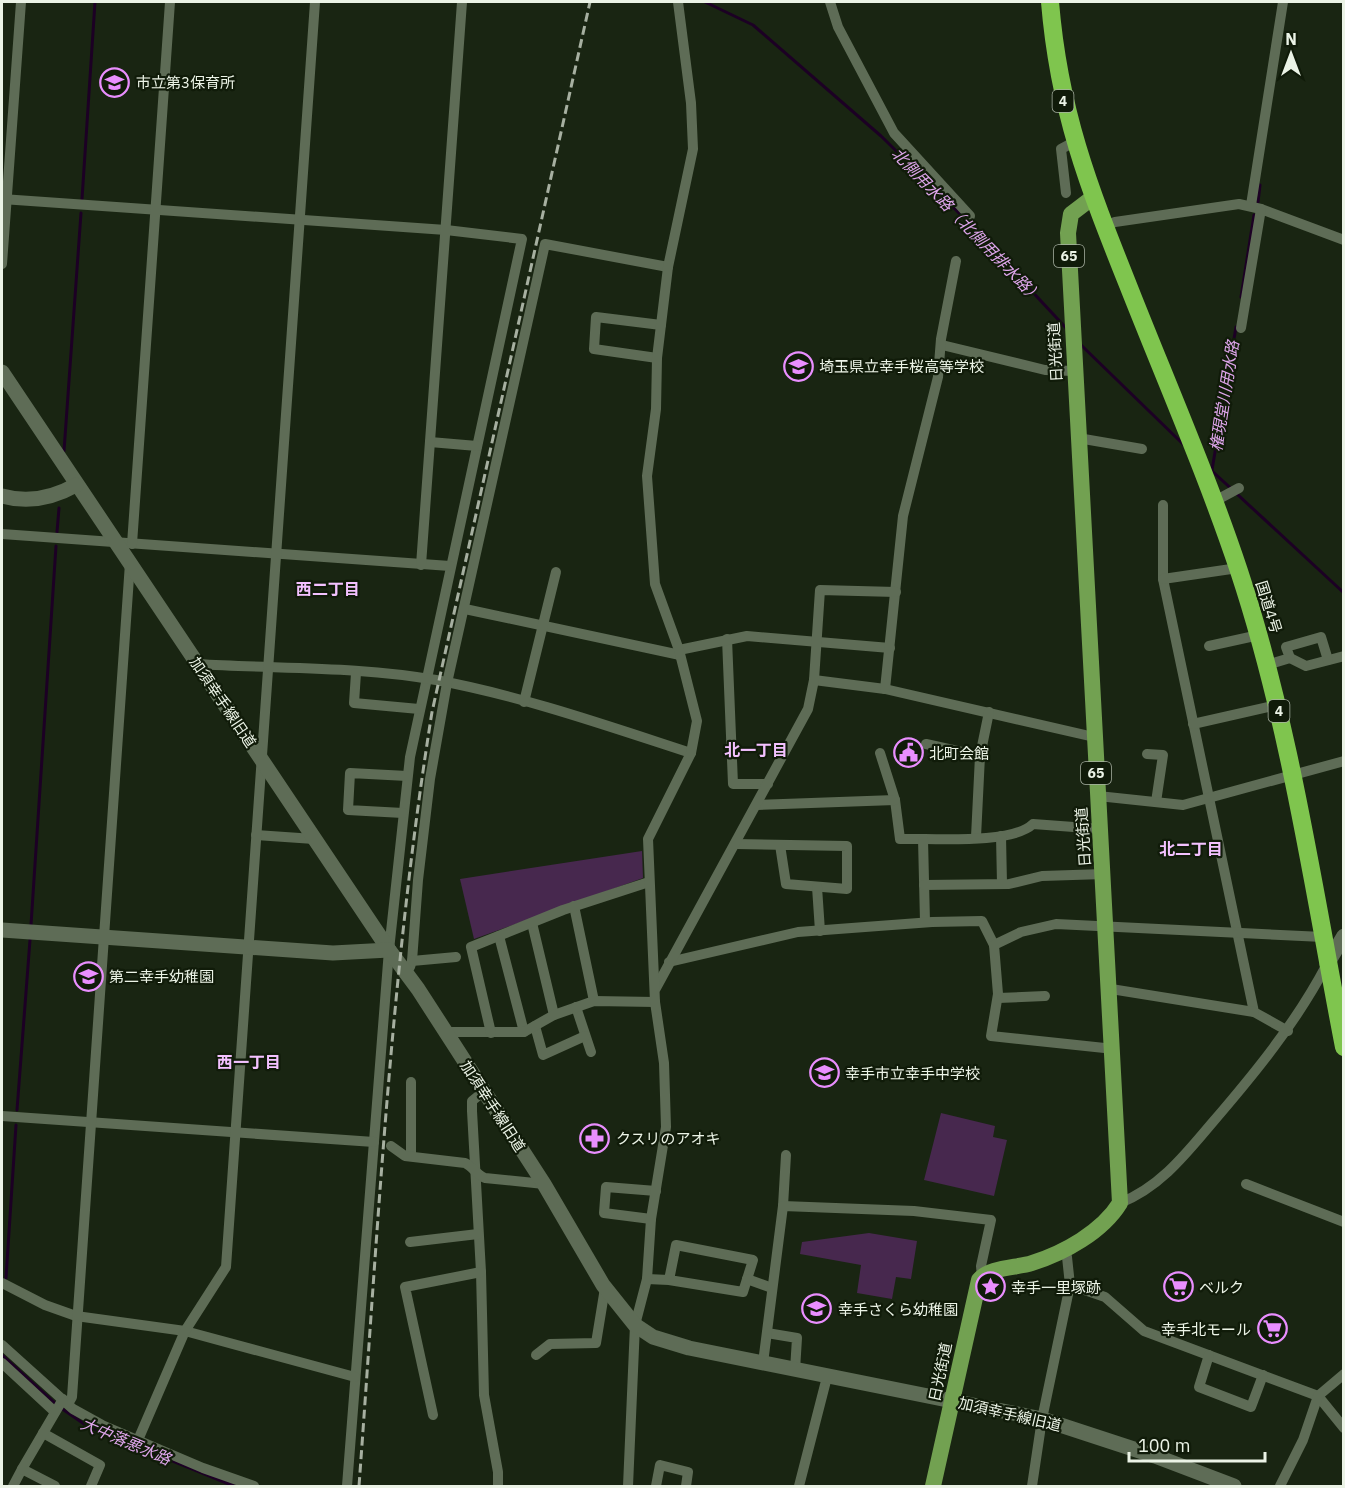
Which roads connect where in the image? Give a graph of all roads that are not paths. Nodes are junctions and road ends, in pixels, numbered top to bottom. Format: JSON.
{"nodes":[{"id":1,"x":21,"y":2,"type":"edge"},
{"id":2,"x":170,"y":2,"type":"edge"},
{"id":3,"x":315,"y":2,"type":"edge"},
{"id":4,"x":462,"y":2,"type":"edge"},
{"id":5,"x":678,"y":2,"type":"edge"},
{"id":6,"x":830,"y":2,"type":"edge"},
{"id":7,"x":1050,"y":2,"type":"edge"},
{"id":8,"x":1283,"y":2,"type":"edge"},
{"id":9,"x":1074,"y":142,"type":"junction"},
{"id":10,"x":1066,"y":193,"type":"dead end"},
{"id":11,"x":1092,"y":198,"type":"junction"},
{"id":12,"x":4,"y":199,"type":"edge"},
{"id":13,"x":1256,"y":207,"type":"junction"},
{"id":14,"x":155,"y":211,"type":"junction"},
{"id":15,"x":970,"y":216,"type":"dead end"},
{"id":16,"x":300,"y":221,"type":"junction"},
{"id":17,"x":1104,"y":226,"type":"junction"},
{"id":18,"x":446,"y":231,"type":"junction"},
{"id":19,"x":1344,"y":240,"type":"edge"},
{"id":20,"x":956,"y":261,"type":"dead end"},
{"id":21,"x":2,"y":264,"type":"edge"},
{"id":22,"x":668,"y":267,"type":"junction"},
{"id":23,"x":661,"y":325,"type":"junction"},
{"id":24,"x":1241,"y":328,"type":"dead end"},
{"id":25,"x":942,"y":345,"type":"junction"},
{"id":26,"x":657,"y":358,"type":"junction"},
{"id":27,"x":1074,"y":371,"type":"junction"},
{"id":28,"x":2,"y":372,"type":"edge"},
{"id":29,"x":1077,"y":438,"type":"junction"},
{"id":30,"x":430,"y":442,"type":"junction"},
{"id":31,"x":477,"y":446,"type":"junction"},
{"id":32,"x":1142,"y":449,"type":"dead end"},
{"id":33,"x":76,"y":485,"type":"junction"},
{"id":34,"x":1239,"y":488,"type":"dead end"},
{"id":35,"x":2,"y":496,"type":"edge"},
{"id":36,"x":1213,"y":502,"type":"junction"},
{"id":37,"x":1163,"y":505,"type":"dead end"},
{"id":38,"x":2,"y":534,"type":"edge"},
{"id":39,"x":113,"y":541,"type":"junction"},
{"id":40,"x":132,"y":544,"type":"junction"},
{"id":41,"x":277,"y":554,"type":"junction"},
{"id":42,"x":130,"y":563,"type":"junction"},
{"id":43,"x":421,"y":565,"type":"junction"},
{"id":44,"x":450,"y":566,"type":"junction"},
{"id":45,"x":1238,"y":568,"type":"junction"},
{"id":46,"x":556,"y":572,"type":"dead end"},
{"id":47,"x":1163,"y":579,"type":"junction"},
{"id":48,"x":896,"y":592,"type":"junction"},
{"id":49,"x":465,"y":609,"type":"junction"},
{"id":50,"x":543,"y":628,"type":"junction"},
{"id":51,"x":1259,"y":635,"type":"junction"},
{"id":52,"x":727,"y":639,"type":"junction"},
{"id":53,"x":816,"y":641,"type":"junction"},
{"id":54,"x":1209,"y":646,"type":"dead end"},
{"id":55,"x":890,"y":648,"type":"junction"},
{"id":56,"x":680,"y":653,"type":"junction"},
{"id":57,"x":1344,"y":656,"type":"edge"},
{"id":58,"x":1290,"y":658,"type":"junction"},
{"id":59,"x":1328,"y":660,"type":"junction"},
{"id":60,"x":198,"y":664,"type":"junction"},
{"id":61,"x":1268,"y":665,"type":"junction"},
{"id":62,"x":268,"y":669,"type":"junction"},
{"id":63,"x":356,"y":673,"type":"junction"},
{"id":64,"x":425,"y":679,"type":"junction"},
{"id":65,"x":814,"y":680,"type":"junction"},
{"id":66,"x":447,"y":683,"type":"junction"},
{"id":67,"x":885,"y":689,"type":"junction"},
{"id":68,"x":524,"y":702,"type":"junction"},
{"id":69,"x":1277,"y":705,"type":"junction"},
{"id":70,"x":419,"y":709,"type":"junction"},
{"id":71,"x":989,"y":712,"type":"junction"},
{"id":72,"x":1193,"y":724,"type":"junction"},
{"id":73,"x":1094,"y":737,"type":"junction"},
{"id":74,"x":926,"y":744,"type":"dead end"},
{"id":75,"x":691,"y":753,"type":"junction"},
{"id":76,"x":880,"y":753,"type":"dead end"},
{"id":77,"x":1147,"y":754,"type":"dead end"},
{"id":78,"x":980,"y":756,"type":"junction"},
{"id":79,"x":261,"y":758,"type":"junction"},
{"id":80,"x":1344,"y":761,"type":"edge"},
{"id":81,"x":1292,"y":774,"type":"junction"},
{"id":82,"x":407,"y":776,"type":"junction"},
{"id":83,"x":768,"y":784,"type":"junction"},
{"id":84,"x":1098,"y":796,"type":"junction"},
{"id":85,"x":1208,"y":798,"type":"junction"},
{"id":86,"x":896,"y":800,"type":"junction"},
{"id":87,"x":1156,"y":802,"type":"junction"},
{"id":88,"x":757,"y":805,"type":"junction"},
{"id":89,"x":403,"y":813,"type":"junction"},
{"id":90,"x":1101,"y":829,"type":"junction"},
{"id":91,"x":256,"y":835,"type":"junction"},
{"id":92,"x":1001,"y":836,"type":"junction"},
{"id":93,"x":976,"y":837,"type":"junction"},
{"id":94,"x":314,"y":838,"type":"junction"},
{"id":95,"x":923,"y":839,"type":"junction"},
{"id":96,"x":735,"y":844,"type":"junction"},
{"id":97,"x":780,"y":845,"type":"junction"},
{"id":98,"x":1104,"y":874,"type":"junction"},
{"id":99,"x":649,"y":882,"type":"junction"},
{"id":100,"x":1002,"y":884,"type":"junction"},
{"id":101,"x":924,"y":885,"type":"junction"},
{"id":102,"x":817,"y":886,"type":"junction"},
{"id":103,"x":574,"y":906,"type":"junction"},
{"id":104,"x":925,"y":922,"type":"junction"},
{"id":105,"x":532,"y":923,"type":"junction"},
{"id":106,"x":1107,"y":925,"type":"junction"},
{"id":107,"x":2,"y":930,"type":"edge"},
{"id":108,"x":820,"y":930,"type":"junction"},
{"id":109,"x":1239,"y":932,"type":"junction"},
{"id":110,"x":500,"y":936,"type":"junction"},
{"id":111,"x":1344,"y":936,"type":"edge"},
{"id":112,"x":104,"y":937,"type":"junction"},
{"id":113,"x":1323,"y":937,"type":"junction"},
{"id":114,"x":994,"y":945,"type":"junction"},
{"id":115,"x":248,"y":946,"type":"junction"},
{"id":116,"x":389,"y":950,"type":"junction"},
{"id":117,"x":456,"y":957,"type":"dead end"},
{"id":118,"x":669,"y":962,"type":"junction"},
{"id":119,"x":1328,"y":964,"type":"junction"},
{"id":120,"x":410,"y":968,"type":"junction"},
{"id":121,"x":655,"y":988,"type":"junction"},
{"id":122,"x":1111,"y":989,"type":"junction"},
{"id":123,"x":1046,"y":996,"type":"dead end"},
{"id":124,"x":998,"y":998,"type":"junction"},
{"id":125,"x":594,"y":1001,"type":"junction"},
{"id":126,"x":655,"y":1002,"type":"junction"},
{"id":127,"x":576,"y":1007,"type":"junction"},
{"id":128,"x":1254,"y":1012,"type":"junction"},
{"id":129,"x":554,"y":1015,"type":"junction"},
{"id":130,"x":535,"y":1026,"type":"junction"},
{"id":131,"x":1288,"y":1030,"type":"junction"},
{"id":132,"x":445,"y":1032,"type":"junction"},
{"id":133,"x":524,"y":1032,"type":"junction"},
{"id":134,"x":491,"y":1033,"type":"junction"},
{"id":135,"x":585,"y":1036,"type":"junction"},
{"id":136,"x":1344,"y":1047,"type":"edge"},
{"id":137,"x":1114,"y":1048,"type":"junction"},
{"id":138,"x":591,"y":1052,"type":"dead end"},
{"id":139,"x":411,"y":1082,"type":"dead end"},
{"id":140,"x":483,"y":1092,"type":"junction"},
{"id":141,"x":2,"y":1116,"type":"edge"},
{"id":142,"x":91,"y":1123,"type":"junction"},
{"id":143,"x":236,"y":1132,"type":"junction"},
{"id":144,"x":374,"y":1142,"type":"junction"},
{"id":145,"x":391,"y":1146,"type":"dead end"},
{"id":146,"x":411,"y":1155,"type":"junction"},
{"id":147,"x":786,"y":1155,"type":"dead end"},
{"id":148,"x":477,"y":1175,"type":"junction"},
{"id":149,"x":544,"y":1184,"type":"junction"},
{"id":150,"x":1246,"y":1184,"type":"dead end"},
{"id":151,"x":656,"y":1191,"type":"junction"},
{"id":152,"x":1120,"y":1203,"type":"junction"},
{"id":153,"x":783,"y":1206,"type":"junction"},
{"id":154,"x":651,"y":1220,"type":"junction"},
{"id":155,"x":1344,"y":1222,"type":"edge"},
{"id":156,"x":478,"y":1234,"type":"junction"},
{"id":157,"x":410,"y":1242,"type":"dead end"},
{"id":158,"x":1063,"y":1249,"type":"junction"},
{"id":159,"x":481,"y":1272,"type":"junction"},
{"id":160,"x":982,"y":1277,"type":"junction"},
{"id":161,"x":647,"y":1279,"type":"junction"},
{"id":162,"x":747,"y":1279,"type":"junction"},
{"id":163,"x":669,"y":1280,"type":"junction"},
{"id":164,"x":2,"y":1283,"type":"edge"},
{"id":165,"x":1070,"y":1285,"type":"junction"},
{"id":166,"x":605,"y":1288,"type":"junction"},
{"id":167,"x":772,"y":1288,"type":"junction"},
{"id":168,"x":76,"y":1316,"type":"junction"},
{"id":169,"x":635,"y":1325,"type":"junction"},
{"id":170,"x":185,"y":1331,"type":"junction"},
{"id":171,"x":767,"y":1333,"type":"junction"},
{"id":172,"x":2,"y":1345,"type":"edge"},
{"id":173,"x":536,"y":1355,"type":"dead end"},
{"id":174,"x":1209,"y":1355,"type":"junction"},
{"id":175,"x":2,"y":1363,"type":"edge"},
{"id":176,"x":763,"y":1363,"type":"junction"},
{"id":177,"x":795,"y":1370,"type":"junction"},
{"id":178,"x":1344,"y":1374,"type":"edge"},
{"id":179,"x":1263,"y":1375,"type":"junction"},
{"id":180,"x":355,"y":1377,"type":"junction"},
{"id":181,"x":827,"y":1377,"type":"junction"},
{"id":182,"x":1318,"y":1396,"type":"junction"},
{"id":183,"x":953,"y":1401,"type":"junction"},
{"id":184,"x":60,"y":1406,"type":"junction"},
{"id":185,"x":433,"y":1415,"type":"dead end"},
{"id":186,"x":1042,"y":1419,"type":"junction"},
{"id":187,"x":1344,"y":1428,"type":"edge"},
{"id":188,"x":43,"y":1432,"type":"junction"},
{"id":189,"x":138,"y":1440,"type":"junction"},
{"id":190,"x":22,"y":1469,"type":"junction"},
{"id":191,"x":1227,"y":1485,"type":"edge"},
{"id":192,"x":13,"y":1486,"type":"edge"},
{"id":193,"x":55,"y":1486,"type":"edge"},
{"id":194,"x":91,"y":1486,"type":"edge"},
{"id":195,"x":254,"y":1486,"type":"edge"},
{"id":196,"x":347,"y":1486,"type":"edge"},
{"id":197,"x":498,"y":1486,"type":"edge"},
{"id":198,"x":628,"y":1486,"type":"edge"},
{"id":199,"x":656,"y":1486,"type":"edge"},
{"id":200,"x":686,"y":1486,"type":"edge"},
{"id":201,"x":799,"y":1486,"type":"edge"},
{"id":202,"x":933,"y":1486,"type":"edge"},
{"id":203,"x":1032,"y":1486,"type":"edge"},
{"id":204,"x":1280,"y":1486,"type":"edge"}],
"edges":[{"from":1,"to":12,"type":"street"},
{"from":2,"to":14,"type":"street"},
{"from":3,"to":16,"type":"street"},
{"from":4,"to":18,"type":"street"},
{"from":5,"to":22,"type":"street"},
{"from":6,"to":15,"type":"street"},
{"from":7,"to":9,"type":"highway","number":"4"},
{"from":8,"to":13,"type":"street"},
{"from":9,"to":10,"type":"street"},
{"from":9,"to":11,"type":"highway","number":"4"},
{"from":11,"to":17,"type":"highway","name":"国道4号","number":"4"},
{"from":11,"to":27,"type":"main road","name":"日光街道","number":"65"},
{"from":12,"to":14,"type":"street"},
{"from":12,"to":21,"type":"street"},
{"from":13,"to":17,"type":"street"},
{"from":13,"to":19,"type":"street"},
{"from":13,"to":24,"type":"street"},
{"from":14,"to":16,"type":"street"},
{"from":14,"to":40,"type":"street"},
{"from":16,"to":18,"type":"street"},
{"from":16,"to":41,"type":"street"},
{"from":17,"to":36,"type":"highway","name":"国道4号","number":"4"},
{"from":18,"to":30,"type":"street"},
{"from":18,"to":31,"type":"street"},
{"from":20,"to":25,"type":"street"},
{"from":22,"to":23,"type":"street"},
{"from":22,"to":49,"type":"street"},
{"from":23,"to":26,"type":"street"},
{"from":23,"to":26,"type":"street"},
{"from":25,"to":27,"type":"street"},
{"from":25,"to":48,"type":"street"},
{"from":26,"to":56,"type":"street"},
{"from":27,"to":29,"type":"main road","name":"日光街道","number":"65"},
{"from":28,"to":33,"type":"street","name":"加須幸手線旧道"},
{"from":29,"to":32,"type":"street"},
{"from":29,"to":73,"type":"main road","name":"日光街道","number":"65"},
{"from":30,"to":31,"type":"street"},
{"from":30,"to":43,"type":"street"},
{"from":31,"to":44,"type":"street"},
{"from":33,"to":35,"type":"street"},
{"from":33,"to":39,"type":"street","name":"加須幸手線旧道"},
{"from":34,"to":36,"type":"street"},
{"from":36,"to":45,"type":"highway","name":"国道4号","number":"4"},
{"from":37,"to":47,"type":"street"},
{"from":38,"to":39,"type":"street"},
{"from":39,"to":40,"type":"street"},
{"from":39,"to":42,"type":"street","name":"加須幸手線旧道"},
{"from":40,"to":41,"type":"street"},
{"from":41,"to":43,"type":"street"},
{"from":41,"to":62,"type":"street"},
{"from":42,"to":60,"type":"street","name":"加須幸手線旧道"},
{"from":42,"to":112,"type":"street"},
{"from":43,"to":44,"type":"street"},
{"from":44,"to":64,"type":"street"},
{"from":45,"to":47,"type":"street"},
{"from":45,"to":51,"type":"highway","name":"国道4号","number":"4"},
{"from":46,"to":50,"type":"street"},
{"from":47,"to":72,"type":"street"},
{"from":48,"to":53,"type":"street"},
{"from":48,"to":55,"type":"street"},
{"from":49,"to":50,"type":"street"},
{"from":49,"to":66,"type":"street"},
{"from":50,"to":56,"type":"street"},
{"from":50,"to":68,"type":"street"},
{"from":51,"to":54,"type":"street"},
{"from":51,"to":61,"type":"highway","name":"国道4号","number":"4"},
{"from":52,"to":53,"type":"street"},
{"from":52,"to":56,"type":"street"},
{"from":52,"to":83,"type":"street"},
{"from":53,"to":55,"type":"street"},
{"from":53,"to":65,"type":"street"},
{"from":55,"to":67,"type":"street"},
{"from":56,"to":75,"type":"street"},
{"from":57,"to":59,"type":"street"},
{"from":58,"to":59,"type":"street"},
{"from":58,"to":59,"type":"street"},
{"from":58,"to":61,"type":"street"},
{"from":60,"to":62,"type":"street"},
{"from":60,"to":79,"type":"street","name":"加須幸手線旧道"},
{"from":61,"to":69,"type":"highway","name":"国道4号","number":"4"},
{"from":62,"to":63,"type":"street"},
{"from":62,"to":79,"type":"street"},
{"from":63,"to":64,"type":"street"},
{"from":63,"to":70,"type":"street"},
{"from":64,"to":66,"type":"street"},
{"from":64,"to":70,"type":"street"},
{"from":65,"to":67,"type":"street"},
{"from":65,"to":83,"type":"street"},
{"from":66,"to":68,"type":"street"},
{"from":66,"to":120,"type":"street"},
{"from":67,"to":71,"type":"street"},
{"from":68,"to":75,"type":"street"},
{"from":69,"to":72,"type":"street"},
{"from":69,"to":81,"type":"highway","name":"国道4号","number":"4"},
{"from":70,"to":82,"type":"street"},
{"from":71,"to":73,"type":"street"},
{"from":71,"to":78,"type":"street"},
{"from":72,"to":85,"type":"street"},
{"from":73,"to":84,"type":"main road","name":"日光街道","number":"65"},
{"from":74,"to":78,"type":"street"},
{"from":75,"to":99,"type":"street"},
{"from":76,"to":86,"type":"street"},
{"from":77,"to":87,"type":"street"},
{"from":78,"to":93,"type":"street"},
{"from":79,"to":91,"type":"street"},
{"from":79,"to":94,"type":"street","name":"加須幸手線旧道"},
{"from":80,"to":81,"type":"street"},
{"from":81,"to":85,"type":"street"},
{"from":81,"to":113,"type":"highway","name":"国道4号","number":"4"},
{"from":82,"to":89,"type":"street"},
{"from":82,"to":89,"type":"street"},
{"from":83,"to":88,"type":"street"},
{"from":84,"to":87,"type":"street"},
{"from":84,"to":90,"type":"main road","name":"日光街道","number":"65"},
{"from":85,"to":87,"type":"street"},
{"from":85,"to":109,"type":"street"},
{"from":86,"to":88,"type":"street"},
{"from":86,"to":95,"type":"street"},
{"from":88,"to":96,"type":"street"},
{"from":89,"to":116,"type":"street"},
{"from":90,"to":92,"type":"street"},
{"from":90,"to":98,"type":"main road","name":"日光街道","number":"65"},
{"from":91,"to":94,"type":"street"},
{"from":91,"to":115,"type":"street"},
{"from":92,"to":93,"type":"street"},
{"from":92,"to":100,"type":"street"},
{"from":93,"to":95,"type":"street"},
{"from":94,"to":116,"type":"street","name":"加須幸手線旧道"},
{"from":95,"to":101,"type":"street"},
{"from":96,"to":97,"type":"street"},
{"from":96,"to":118,"type":"street"},
{"from":97,"to":102,"type":"street"},
{"from":97,"to":102,"type":"street"},
{"from":98,"to":100,"type":"street"},
{"from":98,"to":106,"type":"main road","name":"日光街道","number":"65"},
{"from":99,"to":103,"type":"street"},
{"from":99,"to":121,"type":"street"},
{"from":100,"to":101,"type":"street"},
{"from":101,"to":104,"type":"street"},
{"from":102,"to":108,"type":"street"},
{"from":103,"to":105,"type":"street"},
{"from":103,"to":125,"type":"street"},
{"from":104,"to":108,"type":"street"},
{"from":104,"to":114,"type":"street"},
{"from":105,"to":110,"type":"street"},
{"from":105,"to":129,"type":"street"},
{"from":106,"to":109,"type":"street"},
{"from":106,"to":114,"type":"street"},
{"from":106,"to":122,"type":"main road","name":"日光街道","number":"65"},
{"from":107,"to":112,"type":"street"},
{"from":108,"to":118,"type":"street"},
{"from":109,"to":113,"type":"street"},
{"from":109,"to":128,"type":"street"},
{"from":110,"to":133,"type":"street"},
{"from":110,"to":134,"type":"street"},
{"from":111,"to":119,"type":"street"},
{"from":112,"to":115,"type":"street"},
{"from":112,"to":142,"type":"street"},
{"from":113,"to":119,"type":"highway","name":"国道4号","number":"4"},
{"from":114,"to":124,"type":"street"},
{"from":115,"to":116,"type":"street"},
{"from":115,"to":143,"type":"street"},
{"from":116,"to":120,"type":"street","name":"加須幸手線旧道"},
{"from":116,"to":144,"type":"street"},
{"from":117,"to":120,"type":"street"},
{"from":118,"to":121,"type":"street"},
{"from":119,"to":131,"type":"street"},
{"from":119,"to":136,"type":"highway","name":"国道4号","number":"4"},
{"from":120,"to":132,"type":"street","name":"加須幸手線旧道"},
{"from":121,"to":126,"type":"street"},
{"from":122,"to":128,"type":"street"},
{"from":122,"to":137,"type":"main road","name":"日光街道","number":"65"},
{"from":123,"to":124,"type":"street"},
{"from":124,"to":137,"type":"street"},
{"from":125,"to":126,"type":"street"},
{"from":125,"to":127,"type":"street"},
{"from":126,"to":151,"type":"street"},
{"from":127,"to":129,"type":"street"},
{"from":127,"to":135,"type":"street"},
{"from":128,"to":131,"type":"street"},
{"from":129,"to":130,"type":"street"},
{"from":130,"to":133,"type":"street"},
{"from":130,"to":135,"type":"street"},
{"from":131,"to":152,"type":"street"},
{"from":132,"to":134,"type":"street"},
{"from":132,"to":140,"type":"street","name":"加須幸手線旧道"},
{"from":133,"to":134,"type":"street"},
{"from":135,"to":138,"type":"street"},
{"from":137,"to":152,"type":"main road","name":"日光街道","number":"65"},
{"from":139,"to":146,"type":"street"},
{"from":140,"to":148,"type":"street"},
{"from":140,"to":149,"type":"street","name":"加須幸手線旧道"},
{"from":141,"to":142,"type":"street"},
{"from":142,"to":143,"type":"street"},
{"from":142,"to":168,"type":"street"},
{"from":143,"to":144,"type":"street"},
{"from":143,"to":170,"type":"street"},
{"from":144,"to":180,"type":"street"},
{"from":145,"to":146,"type":"street"},
{"from":146,"to":148,"type":"street"},
{"from":147,"to":153,"type":"street"},
{"from":148,"to":149,"type":"street"},
{"from":148,"to":156,"type":"street"},
{"from":149,"to":166,"type":"street","name":"加須幸手線旧道"},
{"from":150,"to":155,"type":"street"},
{"from":151,"to":154,"type":"street"},
{"from":151,"to":154,"type":"street"},
{"from":152,"to":158,"type":"main road"},
{"from":153,"to":160,"type":"street"},
{"from":153,"to":167,"type":"street"},
{"from":154,"to":161,"type":"street"},
{"from":156,"to":157,"type":"street"},
{"from":156,"to":159,"type":"street"},
{"from":158,"to":160,"type":"main road"},
{"from":158,"to":165,"type":"street"},
{"from":159,"to":185,"type":"street"},
{"from":159,"to":197,"type":"street"},
{"from":160,"to":183,"type":"main road","name":"日光街道"},
{"from":161,"to":163,"type":"street"},
{"from":161,"to":169,"type":"street"},
{"from":162,"to":163,"type":"street"},
{"from":162,"to":163,"type":"street"},
{"from":162,"to":167,"type":"street"},
{"from":164,"to":168,"type":"street"},
{"from":165,"to":174,"type":"street"},
{"from":165,"to":186,"type":"street"},
{"from":166,"to":169,"type":"street","name":"加須幸手線旧道"},
{"from":166,"to":173,"type":"street"},
{"from":167,"to":171,"type":"street"},
{"from":168,"to":170,"type":"street"},
{"from":168,"to":184,"type":"street"},
{"from":169,"to":176,"type":"street","name":"加須幸手線旧道"},
{"from":169,"to":198,"type":"street"},
{"from":170,"to":180,"type":"street"},
{"from":170,"to":189,"type":"street"},
{"from":171,"to":176,"type":"street"},
{"from":171,"to":177,"type":"street"},
{"from":172,"to":184,"type":"street"},
{"from":174,"to":179,"type":"street"},
{"from":174,"to":179,"type":"street"},
{"from":175,"to":184,"type":"street"},
{"from":176,"to":177,"type":"street","name":"加須幸手線旧道"},
{"from":177,"to":181,"type":"street","name":"加須幸手線旧道"},
{"from":178,"to":182,"type":"street"},
{"from":179,"to":182,"type":"street"},
{"from":180,"to":196,"type":"street"},
{"from":181,"to":183,"type":"street","name":"加須幸手線旧道"},
{"from":181,"to":201,"type":"street"},
{"from":182,"to":187,"type":"street"},
{"from":182,"to":204,"type":"street"},
{"from":183,"to":186,"type":"street","name":"加須幸手線旧道"},
{"from":183,"to":202,"type":"main road","name":"日光街道"},
{"from":184,"to":188,"type":"street"},
{"from":184,"to":189,"type":"street"},
{"from":186,"to":191,"type":"street","name":"加須幸手線旧道"},
{"from":186,"to":203,"type":"street"},
{"from":188,"to":190,"type":"street"},
{"from":188,"to":194,"type":"street"},
{"from":189,"to":195,"type":"street"},
{"from":190,"to":192,"type":"street"},
{"from":190,"to":193,"type":"street"},
{"from":199,"to":200,"type":"street"}]}
